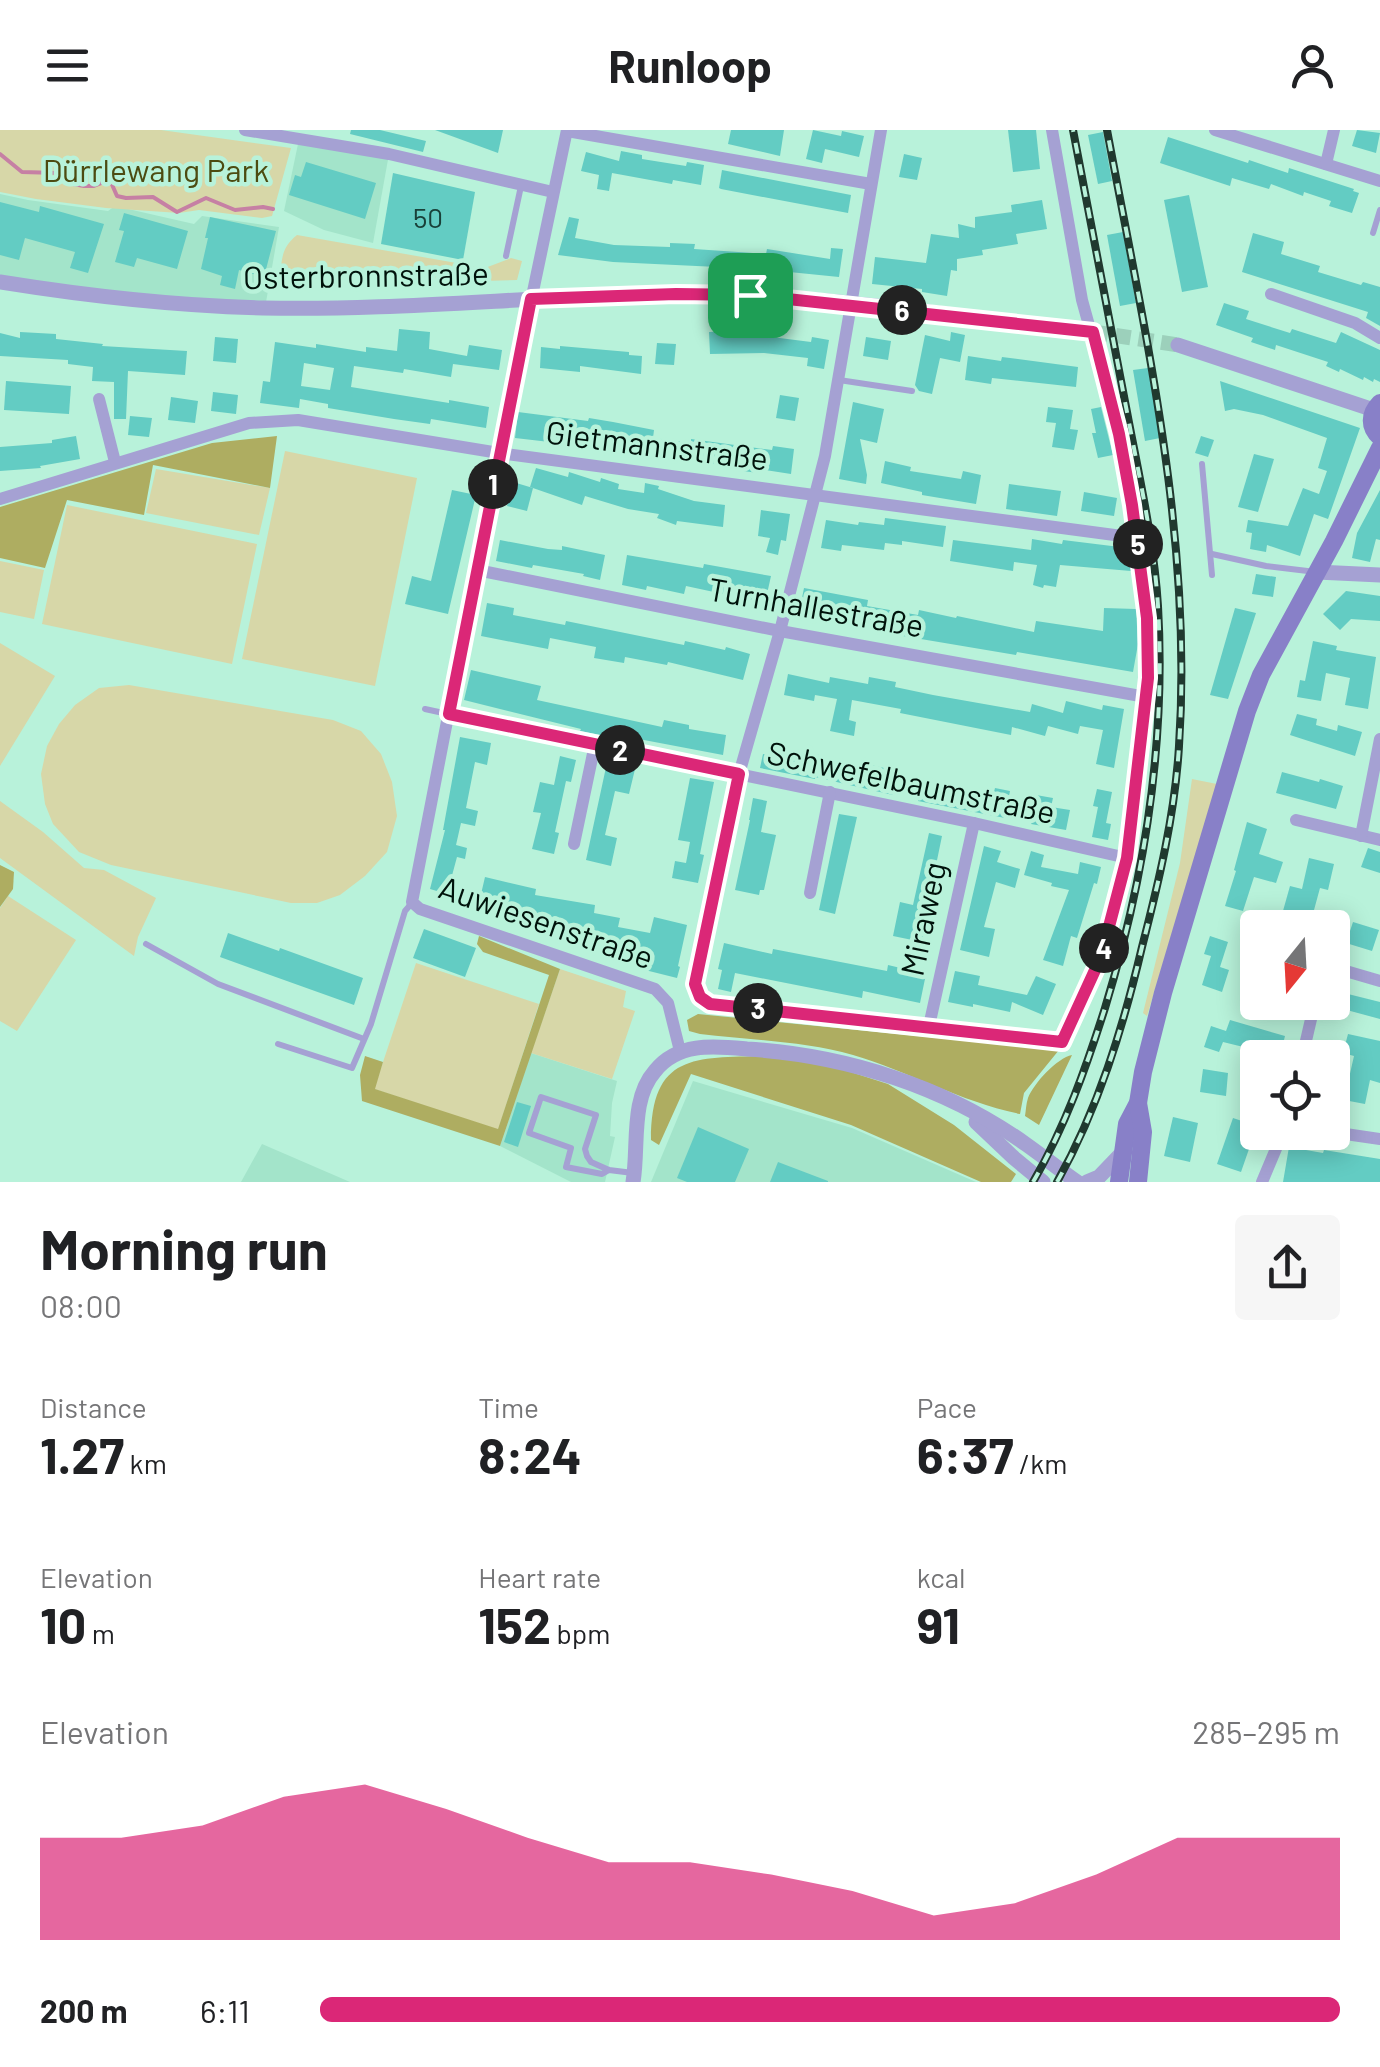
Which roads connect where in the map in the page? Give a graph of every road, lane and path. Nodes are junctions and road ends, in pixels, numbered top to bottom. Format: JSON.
{"nodes":[{"id":1,"x":245,"y":130,"type":"edge"},
{"id":2,"x":567,"y":130,"type":"edge"},
{"id":3,"x":880,"y":130,"type":"edge"},
{"id":4,"x":1052,"y":130,"type":"edge"},
{"id":5,"x":1215,"y":130,"type":"edge"},
{"id":6,"x":1334,"y":130,"type":"edge"},
{"id":7,"x":1326,"y":164,"type":"junction"},
{"id":8,"x":1380,"y":181,"type":"edge"},
{"id":9,"x":521,"y":184,"type":"junction"},
{"id":10,"x":871,"y":184,"type":"junction"},
{"id":11,"x":553,"y":192,"type":"junction"},
{"id":12,"x":1380,"y":210,"type":"edge"},
{"id":13,"x":1372,"y":233,"type":"dead end"},
{"id":14,"x":506,"y":256,"type":"dead end"},
{"id":15,"x":0,"y":282,"type":"edge"},
{"id":16,"x":1271,"y":294,"type":"dead end"},
{"id":17,"x":531,"y":299,"type":"junction"},
{"id":18,"x":851,"y":305,"type":"junction"},
{"id":19,"x":1093,"y":332,"type":"junction"},
{"id":20,"x":1380,"y":338,"type":"edge"},
{"id":21,"x":1178,"y":344,"type":"tunnel mouth"},
{"id":22,"x":838,"y":380,"type":"junction"},
{"id":23,"x":912,"y":391,"type":"dead end"},
{"id":24,"x":98,"y":399,"type":"dead end"},
{"id":25,"x":1377,"y":407,"type":"edge"},
{"id":26,"x":1380,"y":438,"type":"edge"},
{"id":27,"x":1380,"y":448,"type":"edge"},
{"id":28,"x":499,"y":454,"type":"junction"},
{"id":29,"x":115,"y":462,"type":"junction"},
{"id":30,"x":1202,"y":464,"type":"dead end"},
{"id":31,"x":816,"y":495,"type":"junction"},
{"id":32,"x":0,"y":499,"type":"edge"},
{"id":33,"x":1137,"y":538,"type":"junction"},
{"id":34,"x":1212,"y":554,"type":"junction"},
{"id":35,"x":477,"y":570,"type":"junction"},
{"id":36,"x":1317,"y":572,"type":"junction"},
{"id":37,"x":1380,"y":574,"type":"edge"},
{"id":38,"x":1212,"y":576,"type":"dead end"},
{"id":39,"x":780,"y":631,"type":"junction"},
{"id":40,"x":1146,"y":697,"type":"junction"},
{"id":41,"x":425,"y":710,"type":"dead end"},
{"id":42,"x":449,"y":714,"type":"junction"},
{"id":43,"x":1380,"y":739,"type":"edge"},
{"id":44,"x":595,"y":744,"type":"junction"},
{"id":45,"x":739,"y":774,"type":"junction"},
{"id":46,"x":830,"y":792,"type":"junction"},
{"id":47,"x":1296,"y":820,"type":"dead end"},
{"id":48,"x":974,"y":823,"type":"junction"},
{"id":49,"x":1361,"y":836,"type":"junction"},
{"id":50,"x":1380,"y":840,"type":"edge"},
{"id":51,"x":574,"y":844,"type":"dead end"},
{"id":52,"x":1127,"y":858,"type":"junction"},
{"id":53,"x":810,"y":894,"type":"dead end"},
{"id":54,"x":412,"y":902,"type":"junction"},
{"id":55,"x":146,"y":944,"type":"dead end"},
{"id":56,"x":1350,"y":972,"type":"edge"},
{"id":57,"x":1380,"y":981,"type":"edge"},
{"id":58,"x":929,"y":1026,"type":"junction"},
{"id":59,"x":364,"y":1039,"type":"junction"},
{"id":60,"x":278,"y":1044,"type":"dead end"},
{"id":61,"x":680,"y":1052,"type":"junction"},
{"id":62,"x":954,"y":1102,"type":"junction"},
{"id":63,"x":1138,"y":1103,"type":"junction"},
{"id":64,"x":1350,"y":1135,"type":"edge"},
{"id":65,"x":1380,"y":1139,"type":"edge"},
{"id":66,"x":1275,"y":1150,"type":"edge"},
{"id":67,"x":1123,"y":1152,"type":"junction"},
{"id":68,"x":609,"y":1170,"type":"junction"},
{"id":69,"x":634,"y":1178,"type":"edge"},
{"id":70,"x":1044,"y":1182,"type":"edge"},
{"id":71,"x":1076,"y":1182,"type":"edge"},
{"id":72,"x":1088,"y":1182,"type":"edge"},
{"id":73,"x":1120,"y":1182,"type":"edge"},
{"id":74,"x":1138,"y":1182,"type":"edge"},
{"id":75,"x":1262,"y":1182,"type":"edge"}],
"edges":[{"from":1,"to":9,"type":"street"},
{"from":2,"to":10,"type":"street"},
{"from":2,"to":11,"type":"street"},
{"from":3,"to":10,"type":"street"},
{"from":4,"to":19,"type":"street"},
{"from":5,"to":7,"type":"street"},
{"from":6,"to":7,"type":"street"},
{"from":7,"to":8,"type":"street"},
{"from":9,"to":11,"type":"street"},
{"from":9,"to":14,"type":"lane"},
{"from":10,"to":18,"type":"street"},
{"from":11,"to":17,"type":"street"},
{"from":12,"to":13,"type":"lane"},
{"from":15,"to":17,"type":"street","name":"Osterbronnstraße"},
{"from":16,"to":20,"type":"street"},
{"from":17,"to":18,"type":"street","name":"Osterbronnstraße"},
{"from":17,"to":28,"type":"street"},
{"from":18,"to":19,"type":"street","name":"Osterbronnstraße"},
{"from":18,"to":22,"type":"street"},
{"from":19,"to":33,"type":"street"},
{"from":21,"to":25,"type":"street"},
{"from":22,"to":23,"type":"lane"},
{"from":22,"to":31,"type":"street"},
{"from":24,"to":29,"type":"street"},
{"from":25,"to":26,"type":"main road"},
{"from":27,"to":36,"type":"main road"},
{"from":28,"to":29,"type":"street","name":"Gietmannstraße"},
{"from":28,"to":31,"type":"street","name":"Gietmannstraße"},
{"from":28,"to":35,"type":"street"},
{"from":29,"to":32,"type":"street","name":"Gietmannstraße"},
{"from":30,"to":34,"type":"lane"},
{"from":31,"to":33,"type":"street","name":"Gietmannstraße"},
{"from":31,"to":39,"type":"street"},
{"from":33,"to":40,"type":"street"},
{"from":34,"to":36,"type":"lane"},
{"from":34,"to":38,"type":"lane"},
{"from":35,"to":39,"type":"street","name":"Turnhallestraße"},
{"from":35,"to":42,"type":"street"},
{"from":36,"to":37,"type":"street"},
{"from":36,"to":63,"type":"main road"},
{"from":39,"to":40,"type":"street","name":"Turnhallestraße"},
{"from":39,"to":45,"type":"street"},
{"from":40,"to":52,"type":"street"},
{"from":41,"to":42,"type":"lane"},
{"from":42,"to":44,"type":"street","name":"Schwefelbaumstraße"},
{"from":42,"to":54,"type":"street"},
{"from":43,"to":49,"type":"street"},
{"from":44,"to":45,"type":"street","name":"Schwefelbaumstraße"},
{"from":44,"to":51,"type":"street"},
{"from":45,"to":46,"type":"street","name":"Schwefelbaumstraße"},
{"from":45,"to":58,"type":"street"},
{"from":46,"to":48,"type":"street","name":"Schwefelbaumstraße"},
{"from":46,"to":53,"type":"street"},
{"from":47,"to":49,"type":"street"},
{"from":48,"to":52,"type":"street","name":"Schwefelbaumstraße"},
{"from":48,"to":58,"type":"street","name":"Miraweg"},
{"from":49,"to":50,"type":"street"},
{"from":52,"to":58,"type":"street"},
{"from":54,"to":59,"type":"lane"},
{"from":54,"to":61,"type":"street","name":"Auwiesenstraße"},
{"from":55,"to":59,"type":"lane"},
{"from":56,"to":57,"type":"street"},
{"from":59,"to":60,"type":"lane"},
{"from":61,"to":62,"type":"street"},
{"from":61,"to":69,"type":"street"},
{"from":62,"to":70,"type":"street"},
{"from":62,"to":71,"type":"street"},
{"from":63,"to":67,"type":"main road"},
{"from":63,"to":74,"type":"main road"},
{"from":64,"to":65,"type":"street"},
{"from":66,"to":75,"type":"street"},
{"from":67,"to":72,"type":"street"},
{"from":67,"to":73,"type":"main road"},
{"from":68,"to":68,"type":"lane"},
{"from":68,"to":69,"type":"lane"}]}
